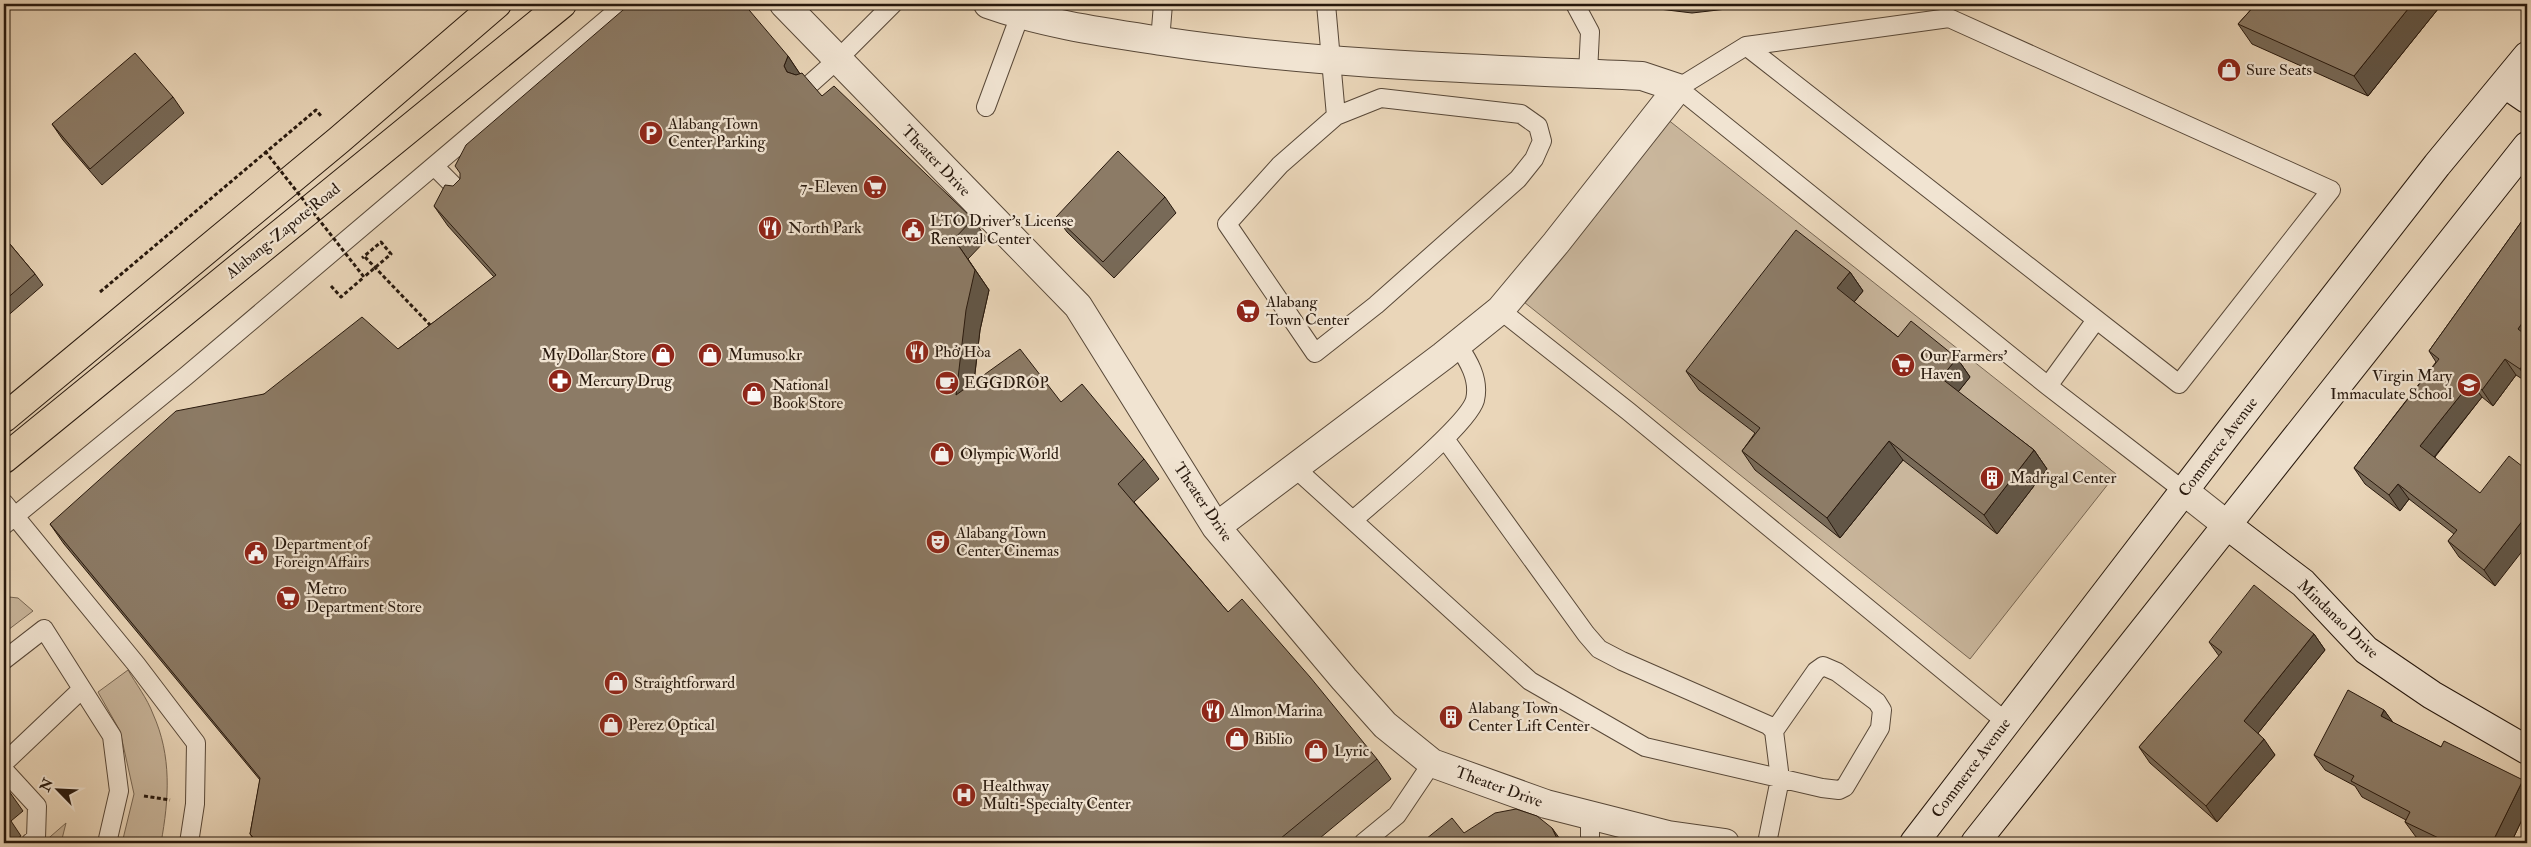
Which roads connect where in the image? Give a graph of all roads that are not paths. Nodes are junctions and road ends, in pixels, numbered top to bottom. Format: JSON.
{"nodes":[{"id":1,"x":497,"y":4,"type":"edge"},
{"id":2,"x":562,"y":4,"type":"edge"},
{"id":3,"x":625,"y":4,"type":"edge"},
{"id":4,"x":784,"y":4,"type":"edge"},
{"id":5,"x":893,"y":4,"type":"edge"},
{"id":6,"x":988,"y":4,"type":"edge"},
{"id":7,"x":1163,"y":4,"type":"edge"},
{"id":8,"x":1326,"y":4,"type":"edge"},
{"id":9,"x":1574,"y":4,"type":"edge"},
{"id":10,"x":1020,"y":15,"type":"junction"},
{"id":11,"x":1160,"y":41,"type":"junction"},
{"id":12,"x":1746,"y":46,"type":"junction"},
{"id":13,"x":2527,"y":56,"type":"edge"},
{"id":14,"x":837,"y":60,"type":"junction"},
{"id":15,"x":1330,"y":60,"type":"junction"},
{"id":16,"x":1588,"y":73,"type":"junction"},
{"id":17,"x":2505,"y":84,"type":"junction"},
{"id":18,"x":809,"y":85,"type":"edge"},
{"id":19,"x":1678,"y":88,"type":"junction"},
{"id":20,"x":2527,"y":99,"type":"edge"},
{"id":21,"x":986,"y":107,"type":"dead end"},
{"id":22,"x":1336,"y":116,"type":"junction"},
{"id":23,"x":2527,"y":146,"type":"edge"},
{"id":24,"x":434,"y":166,"type":"junction"},
{"id":25,"x":464,"y":196,"type":"edge"},
{"id":26,"x":1500,"y":310,"type":"junction"},
{"id":27,"x":2096,"y":320,"type":"junction"},
{"id":28,"x":1457,"y":344,"type":"junction"},
{"id":29,"x":2048,"y":386,"type":"junction"},
{"id":30,"x":4,"y":418,"type":"edge"},
{"id":31,"x":1445,"y":438,"type":"junction"},
{"id":32,"x":4,"y":459,"type":"edge"},
{"id":33,"x":1296,"y":468,"type":"junction"},
{"id":34,"x":2184,"y":490,"type":"junction"},
{"id":35,"x":7,"y":515,"type":"edge"},
{"id":36,"x":1353,"y":520,"type":"junction"},
{"id":37,"x":2227,"y":525,"type":"junction"},
{"id":38,"x":1216,"y":526,"type":"junction"},
{"id":39,"x":4,"y":660,"type":"edge"},
{"id":40,"x":82,"y":689,"type":"junction"},
{"id":41,"x":2006,"y":722,"type":"junction"},
{"id":42,"x":1774,"y":731,"type":"junction"},
{"id":43,"x":2527,"y":750,"type":"edge"},
{"id":44,"x":4,"y":763,"type":"edge"},
{"id":45,"x":1432,"y":763,"type":"junction"},
{"id":46,"x":4,"y":770,"type":"edge"},
{"id":47,"x":1780,"y":779,"type":"junction"},
{"id":48,"x":1590,"y":815,"type":"junction"},
{"id":49,"x":30,"y":843,"type":"edge"},
{"id":50,"x":107,"y":843,"type":"edge"},
{"id":51,"x":189,"y":843,"type":"edge"},
{"id":52,"x":1363,"y":843,"type":"edge"},
{"id":53,"x":1590,"y":843,"type":"edge"},
{"id":54,"x":1721,"y":843,"type":"edge"},
{"id":55,"x":1767,"y":843,"type":"edge"},
{"id":56,"x":1914,"y":843,"type":"edge"},
{"id":57,"x":1975,"y":843,"type":"edge"}],
"edges":[{"from":1,"to":30,"type":"highway"},
{"from":2,"to":32,"type":"highway","name":"Alabang-Zapote Road"},
{"from":3,"to":24,"type":"lane"},
{"from":4,"to":14,"type":"street","name":"Theater Drive"},
{"from":5,"to":14,"type":"lane"},
{"from":6,"to":10,"type":"street"},
{"from":7,"to":11,"type":"lane"},
{"from":8,"to":15,"type":"lane"},
{"from":9,"to":16,"type":"lane"},
{"from":10,"to":11,"type":"street"},
{"from":10,"to":21,"type":"lane"},
{"from":11,"to":15,"type":"street"},
{"from":12,"to":19,"type":"lane"},
{"from":12,"to":27,"type":"lane"},
{"from":12,"to":27,"type":"lane"},
{"from":13,"to":17,"type":"street","name":"Commerce Avenue"},
{"from":14,"to":18,"type":"lane"},
{"from":14,"to":38,"type":"street","name":"Theater Drive"},
{"from":15,"to":16,"type":"street"},
{"from":15,"to":22,"type":"lane"},
{"from":16,"to":19,"type":"street"},
{"from":17,"to":20,"type":"street"},
{"from":17,"to":34,"type":"street","name":"Commerce Avenue"},
{"from":19,"to":26,"type":"street"},
{"from":19,"to":29,"type":"lane"},
{"from":22,"to":22,"type":"lane"},
{"from":23,"to":37,"type":"street"},
{"from":24,"to":25,"type":"lane"},
{"from":24,"to":35,"type":"lane"},
{"from":26,"to":28,"type":"street"},
{"from":26,"to":41,"type":"lane"},
{"from":27,"to":29,"type":"lane"},
{"from":28,"to":31,"type":"lane"},
{"from":28,"to":33,"type":"street"},
{"from":29,"to":34,"type":"lane"},
{"from":31,"to":36,"type":"lane"},
{"from":31,"to":42,"type":"lane"},
{"from":33,"to":36,"type":"lane"},
{"from":33,"to":38,"type":"street"},
{"from":34,"to":37,"type":"street","name":"Mindanao Drive"},
{"from":34,"to":41,"type":"street","name":"Commerce Avenue"},
{"from":35,"to":51,"type":"lane"},
{"from":36,"to":47,"type":"lane"},
{"from":37,"to":43,"type":"street","name":"Mindanao Drive"},
{"from":37,"to":57,"type":"street"},
{"from":38,"to":45,"type":"street","name":"Theater Drive"},
{"from":39,"to":40,"type":"lane"},
{"from":40,"to":44,"type":"lane"},
{"from":40,"to":50,"type":"lane"},
{"from":41,"to":56,"type":"street","name":"Commerce Avenue"},
{"from":42,"to":47,"type":"lane"},
{"from":42,"to":47,"type":"lane"},
{"from":45,"to":48,"type":"street","name":"Theater Drive"},
{"from":45,"to":52,"type":"lane"},
{"from":46,"to":49,"type":"lane"},
{"from":47,"to":55,"type":"lane"},
{"from":48,"to":53,"type":"lane"},
{"from":48,"to":54,"type":"street","name":"Theater Drive"}]}
